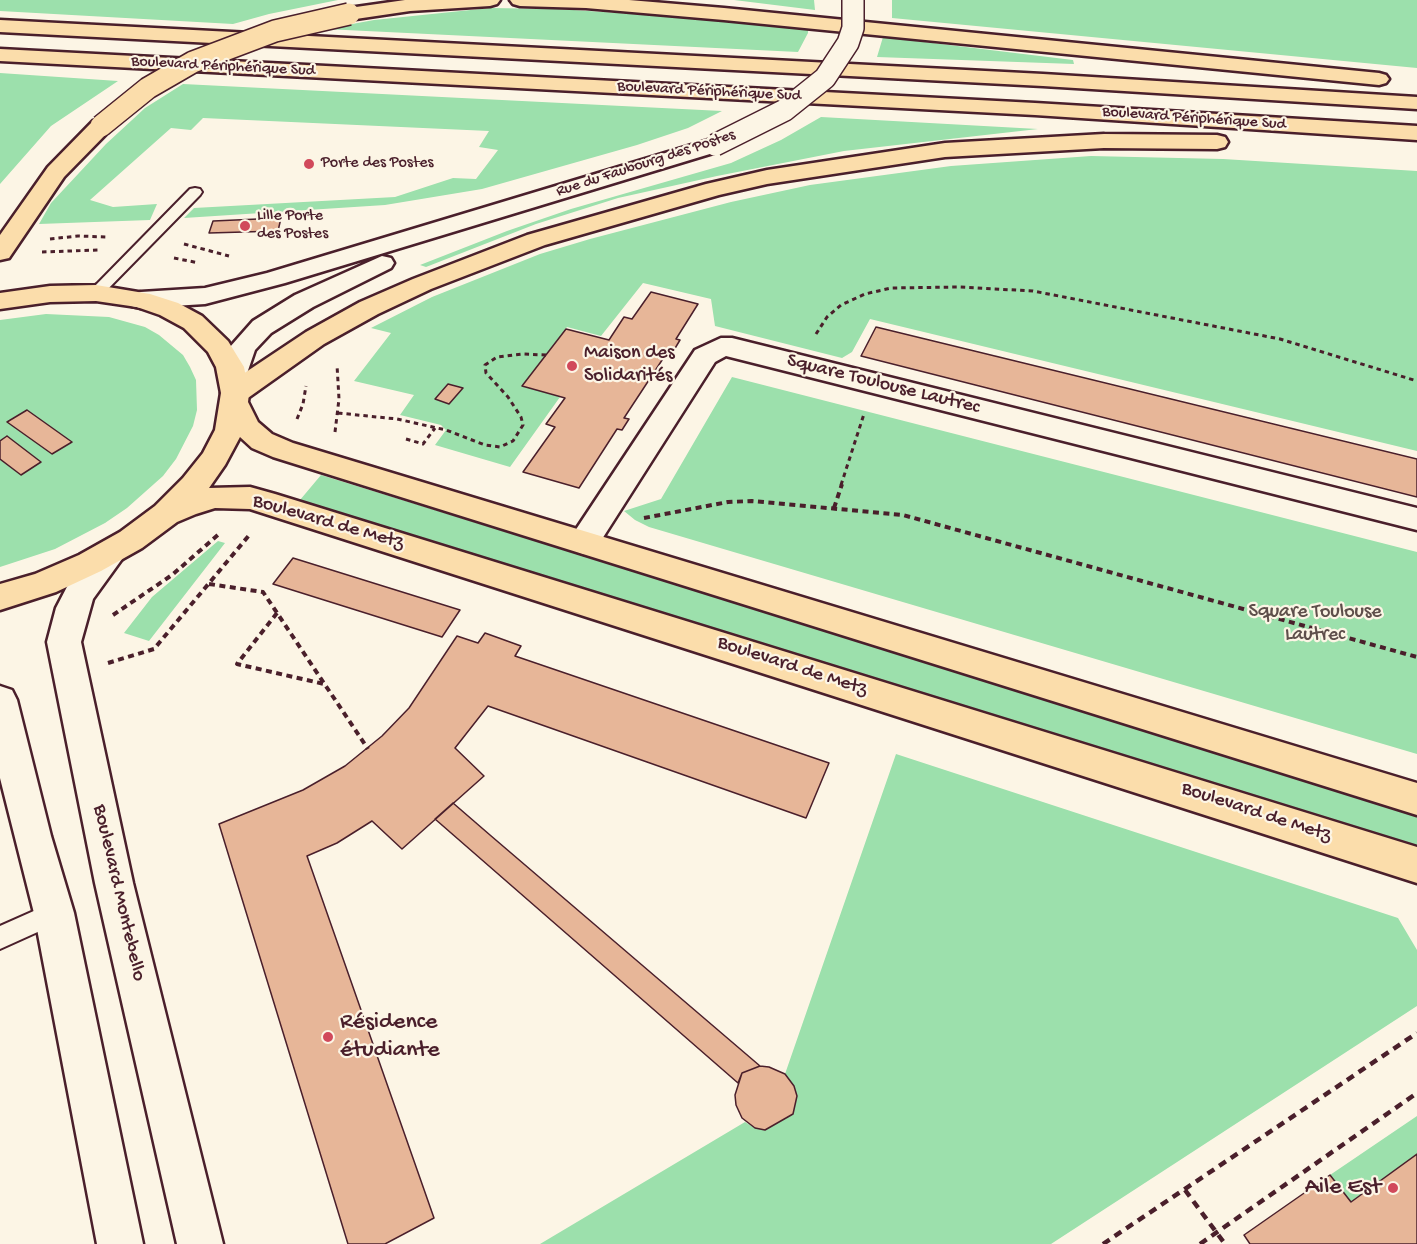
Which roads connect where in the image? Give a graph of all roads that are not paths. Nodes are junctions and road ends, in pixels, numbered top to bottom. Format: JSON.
{"nodes":[{"id":1,"x":490,"y":0,"type":"edge"},
{"id":2,"x":520,"y":0,"type":"edge"},
{"id":3,"x":853,"y":0,"type":"edge"},
{"id":4,"x":0,"y":26,"type":"edge"},
{"id":5,"x":0,"y":55,"type":"edge"},
{"id":6,"x":1395,"y":80,"type":"dead end"},
{"id":7,"x":1417,"y":103,"type":"edge"},
{"id":8,"x":1417,"y":133,"type":"edge"},
{"id":9,"x":1417,"y":150,"type":"edge"},
{"id":10,"x":195,"y":192,"type":"dead end"},
{"id":11,"x":510,"y":207,"type":"junction"},
{"id":12,"x":0,"y":253,"type":"edge"},
{"id":13,"x":96,"y":293,"type":"junction"},
{"id":14,"x":141,"y":300,"type":"junction"},
{"id":15,"x":0,"y":301,"type":"edge"},
{"id":16,"x":234,"y":392,"type":"junction"},
{"id":17,"x":166,"y":514,"type":"junction"},
{"id":18,"x":1417,"y":519,"type":"edge"},
{"id":19,"x":593,"y":529,"type":"junction"},
{"id":20,"x":111,"y":552,"type":"junction"},
{"id":21,"x":0,"y":597,"type":"edge"},
{"id":22,"x":0,"y":700,"type":"edge"},
{"id":23,"x":1417,"y":799,"type":"edge"},
{"id":24,"x":1417,"y":865,"type":"edge"},
{"id":25,"x":54,"y":914,"type":"junction"},
{"id":26,"x":0,"y":938,"type":"edge"},
{"id":27,"x":120,"y":1244,"type":"edge"},
{"id":28,"x":200,"y":1244,"type":"edge"}],
"edges":[{"from":1,"to":12,"type":"main road","bridge":true},
{"from":2,"to":6,"type":"main road"},
{"from":3,"to":11,"type":"main road","name":"Rue du Faubourg des Postes","bridge":true},
{"from":4,"to":7,"type":"main road","name":"Boulevard Périphérique Sud"},
{"from":5,"to":8,"type":"main road","name":"Boulevard Périphérique Sud"},
{"from":9,"to":16,"type":"main road"},
{"from":10,"to":13,"type":"lane"},
{"from":11,"to":14,"type":"main road","name":"Rue du Faubourg des Postes"},
{"from":11,"to":16,"type":"main road","name":"Rue du Faubourg des Postes"},
{"from":13,"to":14,"type":"main road"},
{"from":13,"to":15,"type":"main road"},
{"from":14,"to":16,"type":"main road"},
{"from":16,"to":17,"type":"main road"},
{"from":16,"to":19,"type":"main road"},
{"from":17,"to":20,"type":"main road"},
{"from":17,"to":24,"type":"main road","name":"Boulevard de Metz"},
{"from":18,"to":19,"type":"main road","name":"Square Toulouse Lautrec"},
{"from":19,"to":23,"type":"main road"},
{"from":20,"to":21,"type":"main road"},
{"from":20,"to":28,"type":"main road","name":"Boulevard Montebello"},
{"from":22,"to":25,"type":"main road"},
{"from":25,"to":26,"type":"lane"},
{"from":25,"to":27,"type":"main road"}]}
